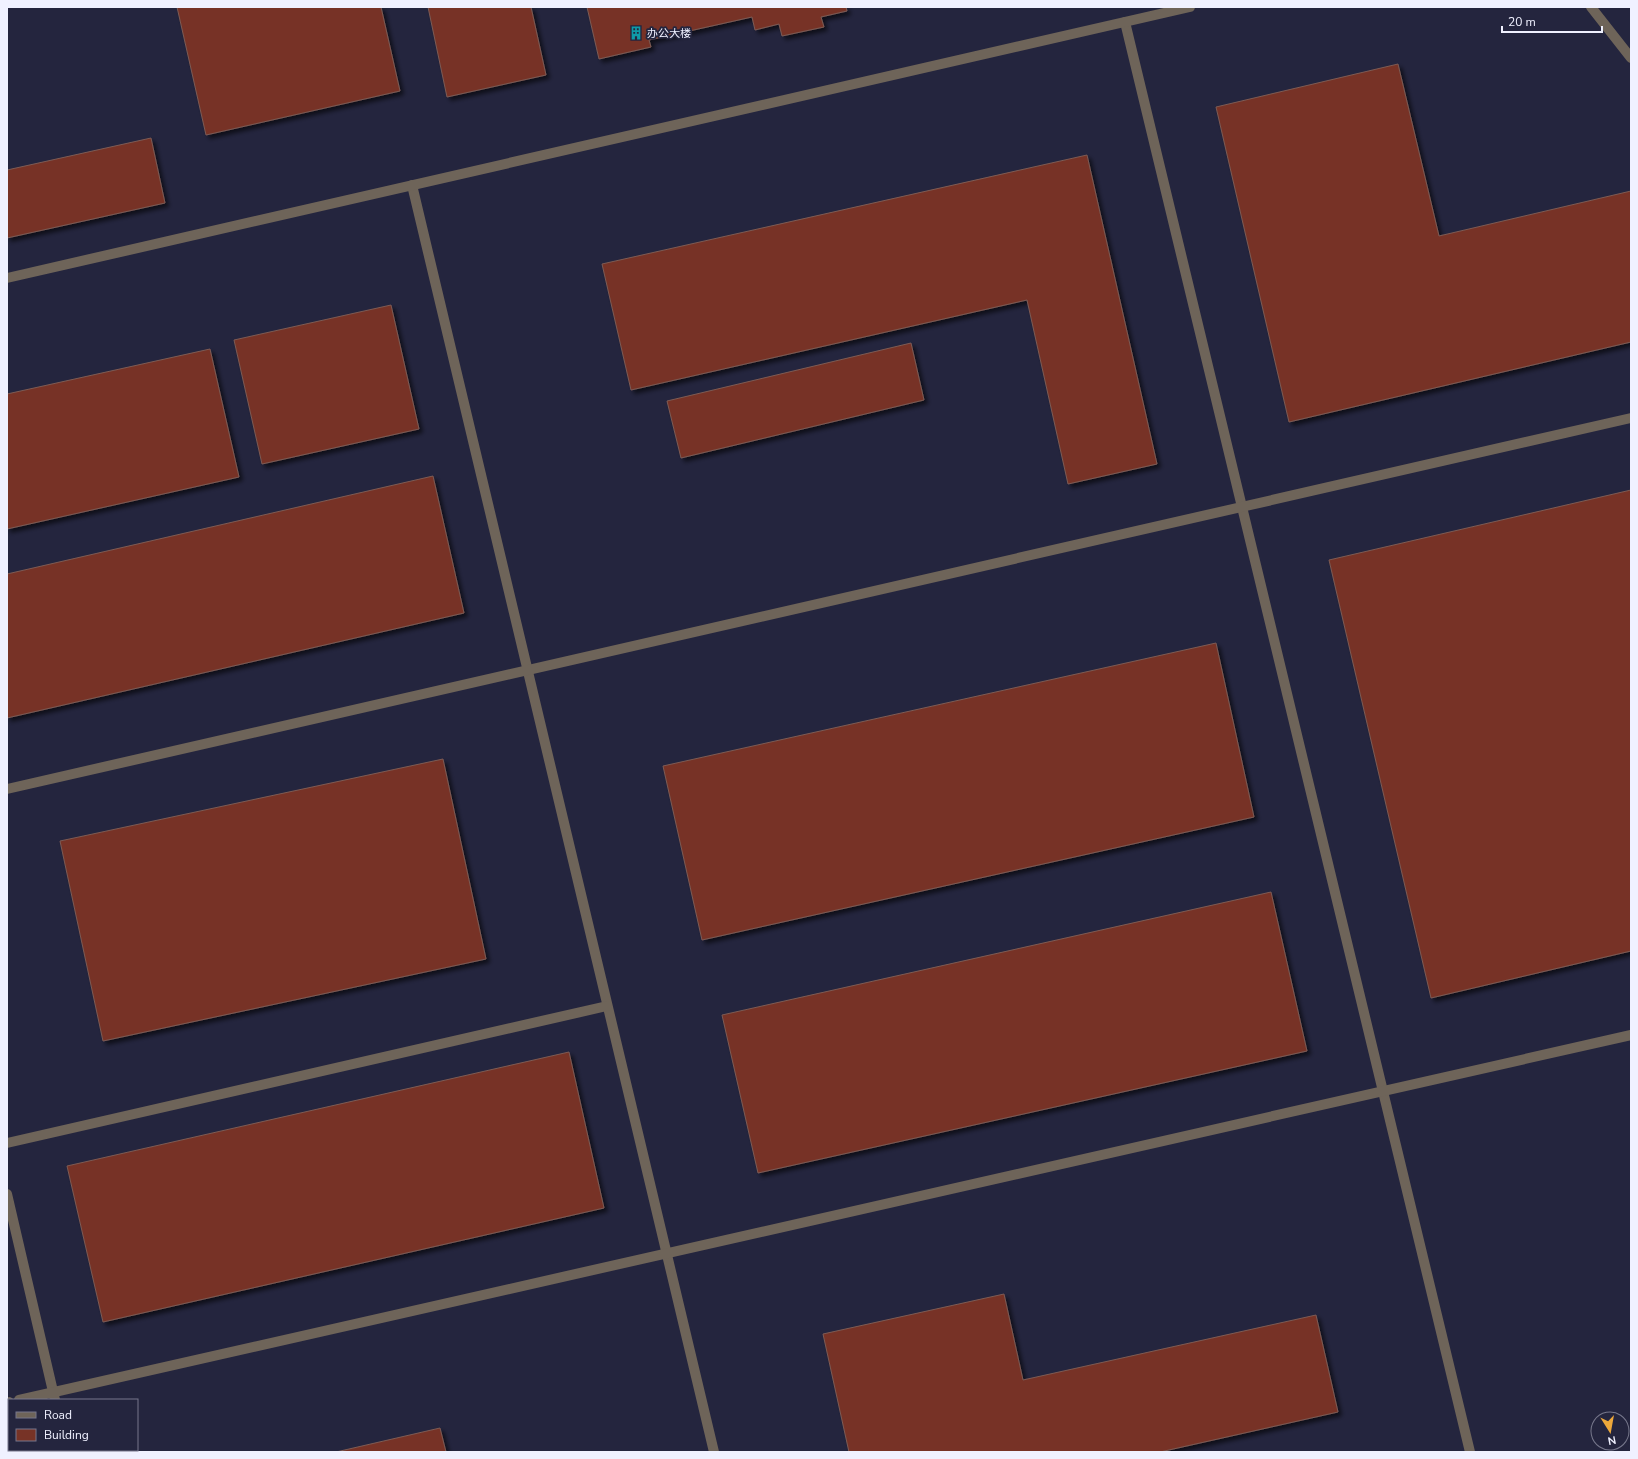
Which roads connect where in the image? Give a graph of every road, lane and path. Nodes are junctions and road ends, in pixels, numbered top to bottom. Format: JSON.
{"nodes":[{"id":1,"x":1190,"y":7,"type":"edge"},
{"id":2,"x":1591,"y":7,"type":"edge"},
{"id":3,"x":1125,"y":22,"type":"junction"},
{"id":4,"x":1631,"y":58,"type":"edge"},
{"id":5,"x":412,"y":185,"type":"junction"},
{"id":6,"x":7,"y":278,"type":"edge"},
{"id":7,"x":1631,"y":418,"type":"edge"},
{"id":8,"x":1242,"y":506,"type":"junction"},
{"id":9,"x":528,"y":670,"type":"junction"},
{"id":10,"x":7,"y":789,"type":"edge"},
{"id":11,"x":607,"y":1006,"type":"junction"},
{"id":12,"x":1631,"y":1035,"type":"edge"},
{"id":13,"x":1383,"y":1091,"type":"junction"},
{"id":14,"x":7,"y":1143,"type":"edge"},
{"id":15,"x":7,"y":1194,"type":"edge"},
{"id":16,"x":666,"y":1253,"type":"junction"},
{"id":17,"x":54,"y":1396,"type":"edge"},
{"id":18,"x":28,"y":1399,"type":"edge"},
{"id":19,"x":714,"y":1452,"type":"edge"},
{"id":20,"x":1470,"y":1452,"type":"edge"}],
"edges":[{"from":1,"to":3,"type":"street"},
{"from":2,"to":4,"type":"street"},
{"from":3,"to":5,"type":"street"},
{"from":3,"to":8,"type":"street"},
{"from":5,"to":6,"type":"street"},
{"from":5,"to":9,"type":"street"},
{"from":7,"to":8,"type":"street"},
{"from":8,"to":9,"type":"street"},
{"from":8,"to":13,"type":"street"},
{"from":9,"to":10,"type":"street"},
{"from":9,"to":11,"type":"street"},
{"from":11,"to":14,"type":"street"},
{"from":11,"to":16,"type":"street"},
{"from":12,"to":13,"type":"street"},
{"from":13,"to":16,"type":"street"},
{"from":13,"to":20,"type":"street"},
{"from":15,"to":17,"type":"street"},
{"from":16,"to":17,"type":"street"},
{"from":16,"to":19,"type":"street"},
{"from":17,"to":18,"type":"street"}]}
